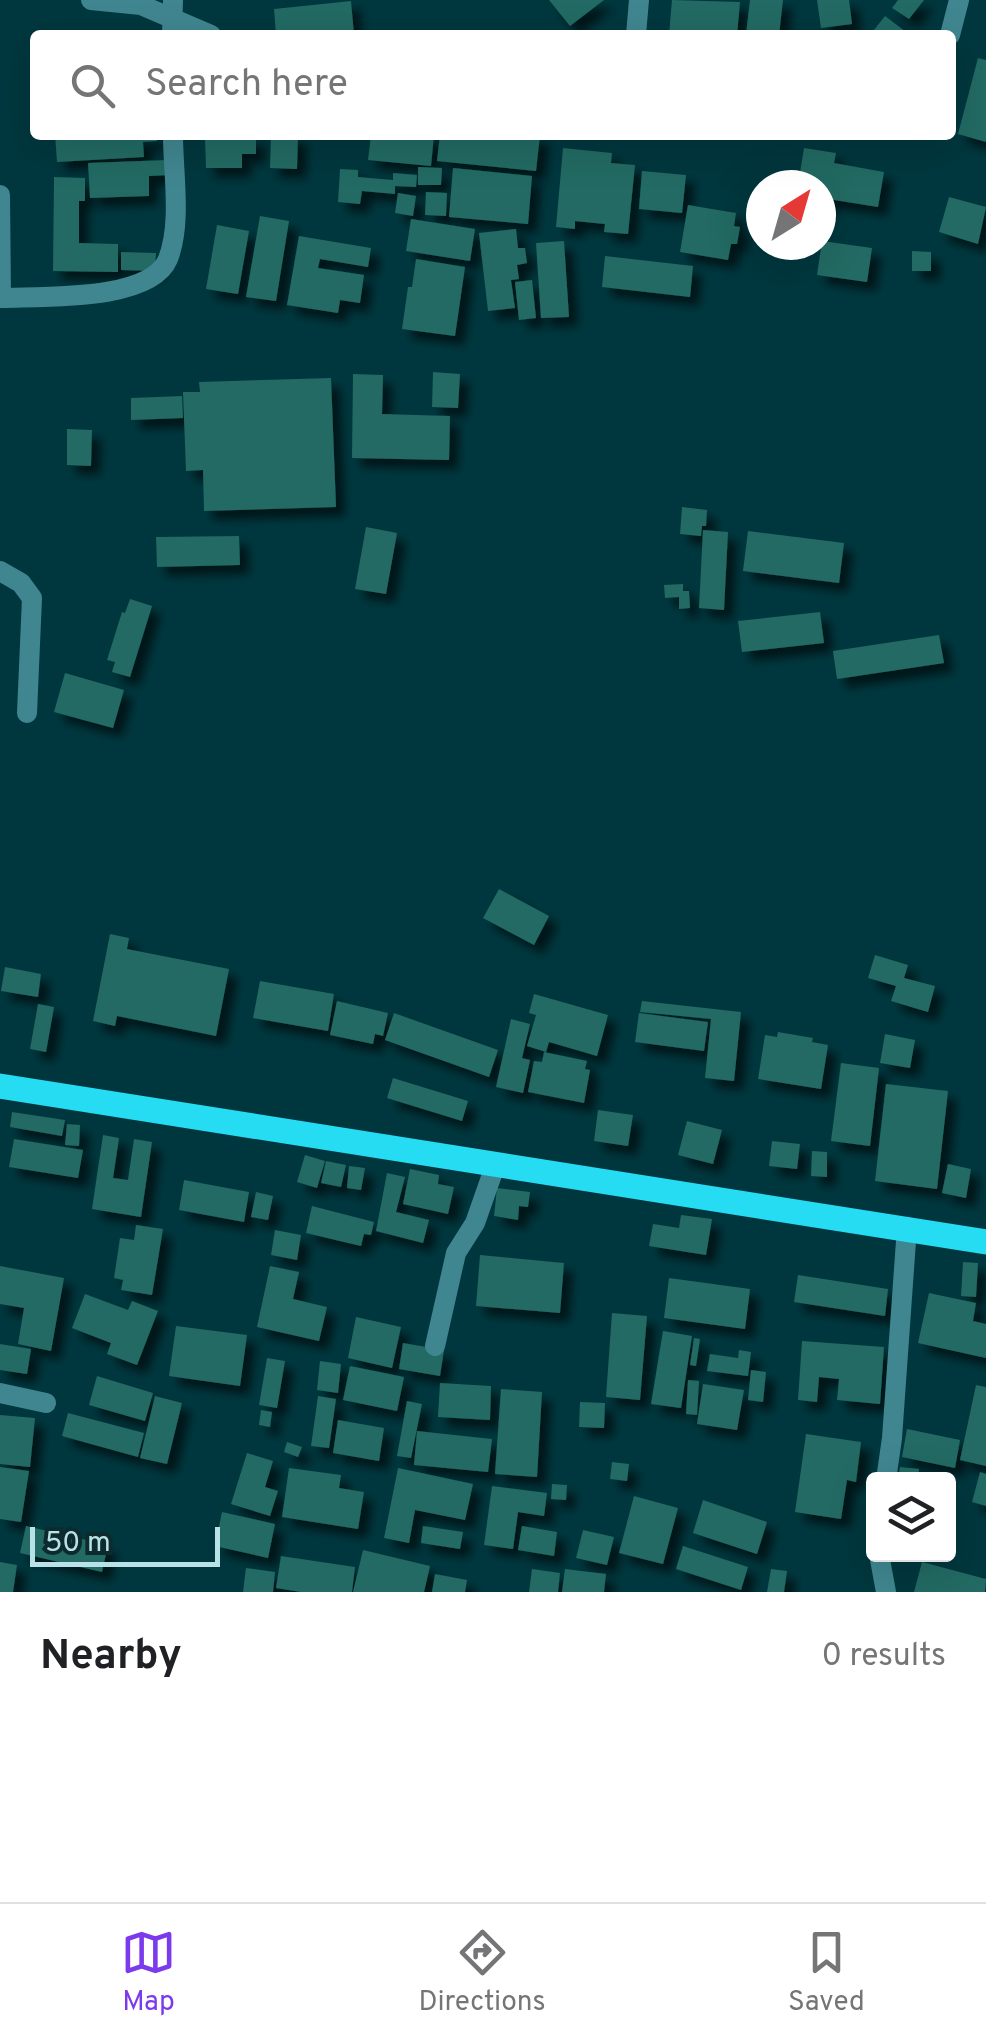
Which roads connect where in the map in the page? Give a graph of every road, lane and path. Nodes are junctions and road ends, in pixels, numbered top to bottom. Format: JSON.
{"nodes":[{"id":1,"x":91,"y":0,"type":"edge"},
{"id":2,"x":639,"y":0,"type":"edge"},
{"id":3,"x":959,"y":0,"type":"edge"},
{"id":4,"x":172,"y":17,"type":"edge"},
{"id":5,"x":200,"y":30,"type":"edge"},
{"id":6,"x":636,"y":30,"type":"edge"},
{"id":7,"x":951,"y":30,"type":"edge"},
{"id":8,"x":173,"y":140,"type":"edge"},
{"id":9,"x":0,"y":196,"type":"edge"},
{"id":10,"x":1,"y":298,"type":"edge"},
{"id":11,"x":0,"y":571,"type":"edge"},
{"id":12,"x":27,"y":713,"type":"dead end"},
{"id":13,"x":0,"y":1086,"type":"edge"},
{"id":14,"x":495,"y":1166,"type":"junction"},
{"id":15,"x":906,"y":1226,"type":"junction"},
{"id":16,"x":986,"y":1242,"type":"edge"},
{"id":17,"x":435,"y":1346,"type":"dead end"},
{"id":18,"x":0,"y":1393,"type":"edge"},
{"id":19,"x":46,"y":1403,"type":"dead end"},
{"id":20,"x":887,"y":1472,"type":"edge"},
{"id":21,"x":880,"y":1562,"type":"edge"},
{"id":22,"x":886,"y":1592,"type":"edge"}],
"edges":[{"from":1,"to":4,"type":"street"},
{"from":2,"to":6,"type":"street"},
{"from":3,"to":7,"type":"street"},
{"from":4,"to":5,"type":"street"},
{"from":8,"to":10,"type":"street"},
{"from":9,"to":10,"type":"street"},
{"from":11,"to":12,"type":"street"},
{"from":13,"to":14,"type":"main road"},
{"from":14,"to":15,"type":"main road"},
{"from":14,"to":17,"type":"street"},
{"from":15,"to":16,"type":"main road"},
{"from":15,"to":20,"type":"street"},
{"from":18,"to":19,"type":"street"},
{"from":21,"to":22,"type":"street"}]}
